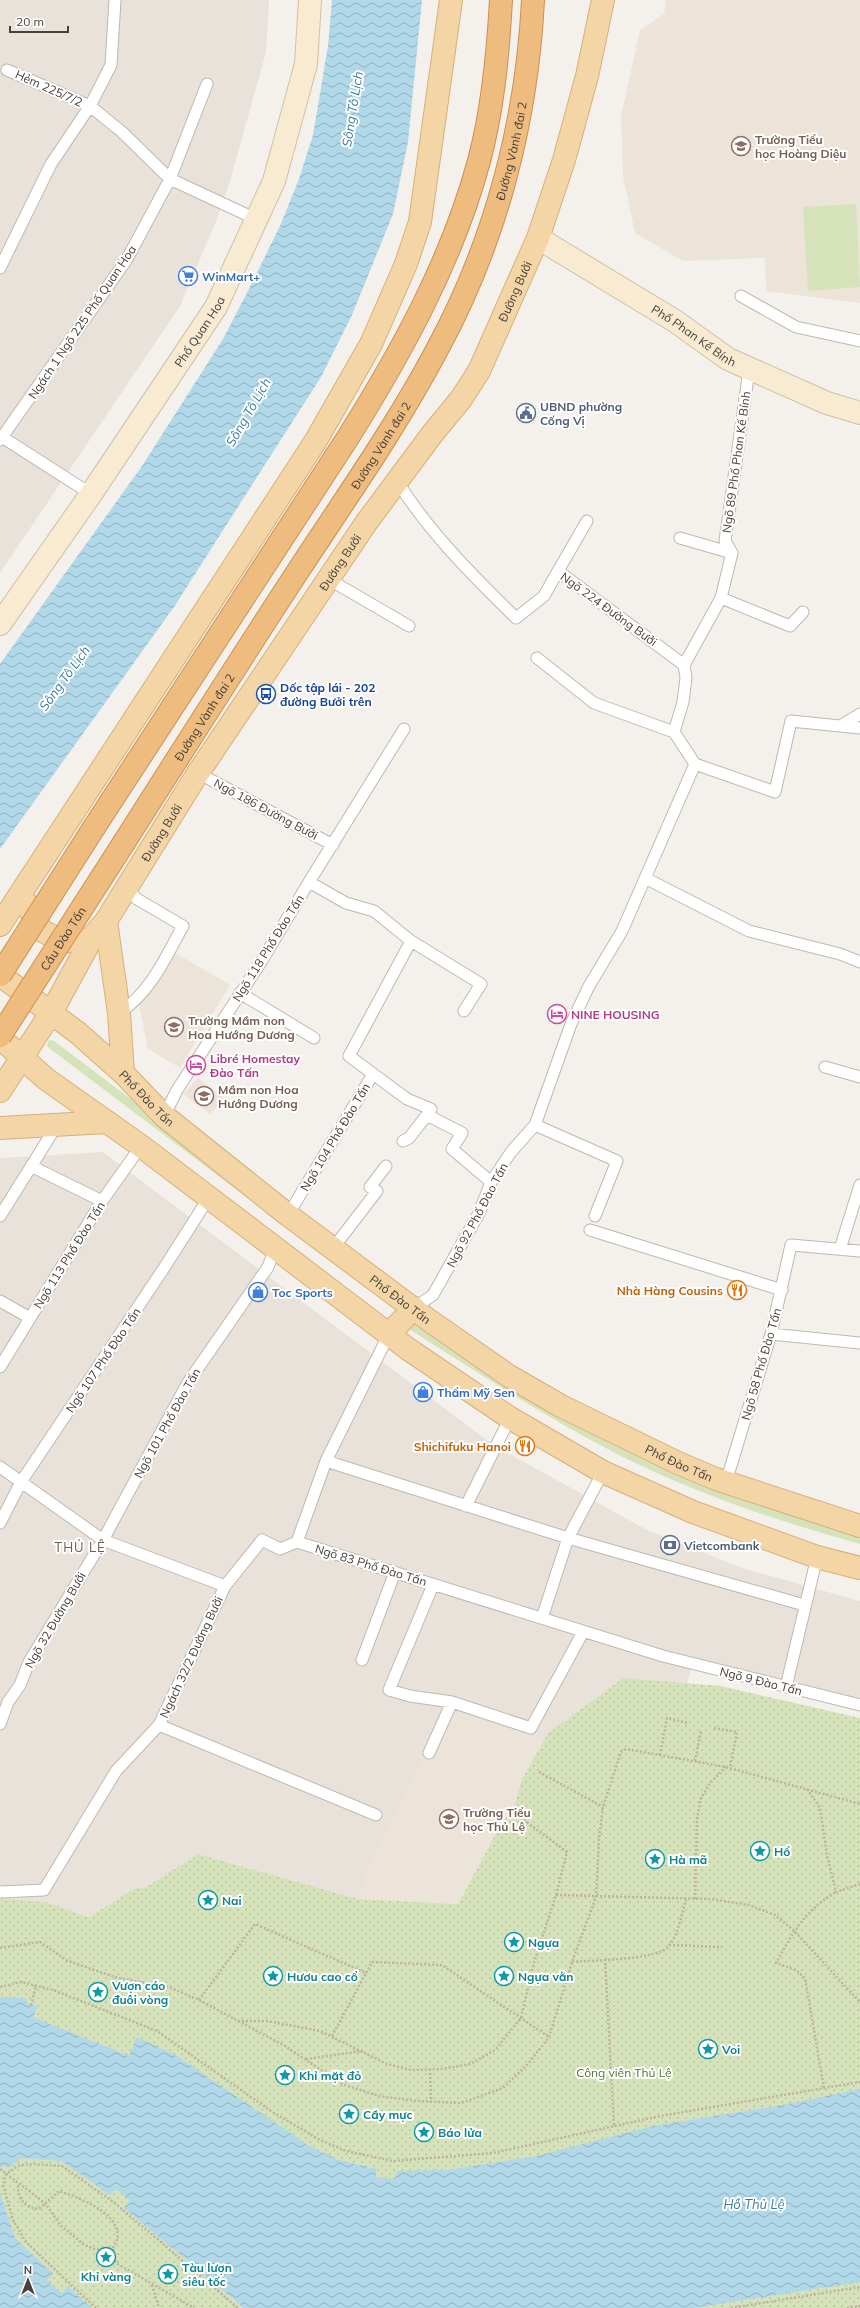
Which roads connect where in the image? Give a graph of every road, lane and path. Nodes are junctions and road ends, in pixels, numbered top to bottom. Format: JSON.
{"nodes":[{"id":1,"x":115,"y":0,"type":"edge"},
{"id":2,"x":310,"y":0,"type":"edge"},
{"id":3,"x":451,"y":0,"type":"edge"},
{"id":4,"x":603,"y":0,"type":"edge"},
{"id":5,"x":501,"y":1,"type":"edge"},
{"id":6,"x":533,"y":3,"type":"edge"},
{"id":7,"x":7,"y":70,"type":"dead end"},
{"id":8,"x":207,"y":84,"type":"dead end"},
{"id":9,"x":90,"y":106,"type":"junction"},
{"id":10,"x":170,"y":179,"type":"junction"},
{"id":11,"x":256,"y":219,"type":"junction"},
{"id":12,"x":538,"y":238,"type":"junction"},
{"id":13,"x":0,"y":268,"type":"edge"},
{"id":14,"x":742,"y":296,"type":"dead end"},
{"id":15,"x":860,"y":341,"type":"edge"},
{"id":16,"x":749,"y":370,"type":"junction"},
{"id":17,"x":860,"y":413,"type":"edge"},
{"id":18,"x":1,"y":438,"type":"edge"},
{"id":19,"x":397,"y":481,"type":"junction"},
{"id":20,"x":91,"y":494,"type":"junction"},
{"id":21,"x":587,"y":521,"type":"dead end"},
{"id":22,"x":680,"y":538,"type":"dead end"},
{"id":23,"x":732,"y":553,"type":"junction"},
{"id":24,"x":558,"y":571,"type":"junction"},
{"id":25,"x":330,"y":580,"type":"junction"},
{"id":26,"x":720,"y":598,"type":"junction"},
{"id":27,"x":803,"y":612,"type":"dead end"},
{"id":28,"x":0,"y":624,"type":"edge"},
{"id":29,"x":409,"y":626,"type":"dead end"},
{"id":30,"x":537,"y":658,"type":"dead end"},
{"id":31,"x":684,"y":665,"type":"junction"},
{"id":32,"x":860,"y":714,"type":"edge"},
{"id":33,"x":842,"y":725,"type":"junction"},
{"id":34,"x":860,"y":728,"type":"edge"},
{"id":35,"x":404,"y":729,"type":"dead end"},
{"id":36,"x":674,"y":732,"type":"junction"},
{"id":37,"x":695,"y":764,"type":"junction"},
{"id":38,"x":198,"y":773,"type":"junction"},
{"id":39,"x":126,"y":841,"type":"joint"},
{"id":40,"x":333,"y":845,"type":"junction"},
{"id":41,"x":645,"y":878,"type":"junction"},
{"id":42,"x":309,"y":882,"type":"junction"},
{"id":43,"x":126,"y":888,"type":"junction"},
{"id":44,"x":21,"y":892,"type":"junction"},
{"id":45,"x":0,"y":925,"type":"edge"},
{"id":46,"x":99,"y":928,"type":"junction"},
{"id":47,"x":410,"y":941,"type":"junction"},
{"id":48,"x":860,"y":962,"type":"edge"},
{"id":49,"x":0,"y":975,"type":"edge"},
{"id":50,"x":240,"y":993,"type":"junction"},
{"id":51,"x":464,"y":1011,"type":"dead end"},
{"id":52,"x":51,"y":1013,"type":"junction"},
{"id":53,"x":119,"y":1013,"type":"junction"},
{"id":54,"x":0,"y":1037,"type":"edge"},
{"id":55,"x":314,"y":1038,"type":"dead end"},
{"id":56,"x":22,"y":1058,"type":"junction"},
{"id":57,"x":825,"y":1067,"type":"dead end"},
{"id":58,"x":123,"y":1073,"type":"junction"},
{"id":59,"x":373,"y":1074,"type":"junction"},
{"id":60,"x":860,"y":1077,"type":"edge"},
{"id":61,"x":0,"y":1091,"type":"edge"},
{"id":62,"x":427,"y":1115,"type":"junction"},
{"id":63,"x":164,"y":1116,"type":"junction"},
{"id":64,"x":107,"y":1122,"type":"junction"},
{"id":65,"x":57,"y":1124,"type":"junction"},
{"id":66,"x":535,"y":1125,"type":"junction"},
{"id":67,"x":0,"y":1128,"type":"edge"},
{"id":68,"x":403,"y":1141,"type":"dead end"},
{"id":69,"x":141,"y":1146,"type":"junction"},
{"id":70,"x":31,"y":1166,"type":"junction"},
{"id":71,"x":386,"y":1166,"type":"dead end"},
{"id":72,"x":491,"y":1182,"type":"junction"},
{"id":73,"x":860,"y":1185,"type":"edge"},
{"id":74,"x":208,"y":1199,"type":"junction"},
{"id":75,"x":102,"y":1201,"type":"junction"},
{"id":76,"x":288,"y":1215,"type":"junction"},
{"id":77,"x":0,"y":1216,"type":"edge"},
{"id":78,"x":595,"y":1216,"type":"dead end"},
{"id":79,"x":590,"y":1230,"type":"dead end"},
{"id":80,"x":334,"y":1248,"type":"junction"},
{"id":81,"x":275,"y":1249,"type":"junction"},
{"id":82,"x":840,"y":1249,"type":"junction"},
{"id":83,"x":860,"y":1251,"type":"edge"},
{"id":84,"x":782,"y":1290,"type":"junction"},
{"id":85,"x":0,"y":1301,"type":"edge"},
{"id":86,"x":414,"y":1308,"type":"junction"},
{"id":87,"x":30,"y":1318,"type":"junction"},
{"id":88,"x":389,"y":1334,"type":"junction"},
{"id":89,"x":771,"y":1334,"type":"junction"},
{"id":90,"x":860,"y":1343,"type":"edge"},
{"id":91,"x":0,"y":1367,"type":"edge"},
{"id":92,"x":510,"y":1418,"type":"junction"},
{"id":93,"x":326,"y":1461,"type":"junction"},
{"id":94,"x":0,"y":1467,"type":"edge"},
{"id":95,"x":603,"y":1472,"type":"junction"},
{"id":96,"x":21,"y":1482,"type":"junction"},
{"id":97,"x":726,"y":1482,"type":"junction"},
{"id":98,"x":466,"y":1506,"type":"junction"},
{"id":99,"x":0,"y":1523,"type":"edge"},
{"id":100,"x":860,"y":1526,"type":"edge"},
{"id":101,"x":568,"y":1538,"type":"junction"},
{"id":102,"x":103,"y":1540,"type":"junction"},
{"id":103,"x":297,"y":1542,"type":"junction"},
{"id":104,"x":818,"y":1557,"type":"junction"},
{"id":105,"x":860,"y":1568,"type":"edge"},
{"id":106,"x":395,"y":1572,"type":"junction"},
{"id":107,"x":433,"y":1585,"type":"junction"},
{"id":108,"x":225,"y":1586,"type":"junction"},
{"id":109,"x":804,"y":1606,"type":"junction"},
{"id":110,"x":542,"y":1618,"type":"junction"},
{"id":111,"x":582,"y":1632,"type":"junction"},
{"id":112,"x":663,"y":1656,"type":"joint"},
{"id":113,"x":362,"y":1660,"type":"dead end"},
{"id":114,"x":786,"y":1687,"type":"junction"},
{"id":115,"x":452,"y":1702,"type":"junction"},
{"id":116,"x":860,"y":1705,"type":"edge"},
{"id":117,"x":688,"y":1723,"type":"dead end"},
{"id":118,"x":0,"y":1724,"type":"edge"},
{"id":119,"x":159,"y":1725,"type":"junction"},
{"id":120,"x":714,"y":1728,"type":"dead end"},
{"id":121,"x":701,"y":1730,"type":"dead end"},
{"id":122,"x":429,"y":1753,"type":"dead end"},
{"id":123,"x":660,"y":1755,"type":"junction"},
{"id":124,"x":695,"y":1761,"type":"junction"},
{"id":125,"x":726,"y":1767,"type":"junction"},
{"id":126,"x":730,"y":1768,"type":"junction"},
{"id":127,"x":539,"y":1772,"type":"dead end"},
{"id":128,"x":807,"y":1789,"type":"junction"},
{"id":129,"x":860,"y":1804,"type":"edge"},
{"id":130,"x":603,"y":1807,"type":"junction"},
{"id":131,"x":376,"y":1815,"type":"dead end"},
{"id":132,"x":522,"y":1818,"type":"dead end"},
{"id":133,"x":860,"y":1884,"type":"edge"},
{"id":134,"x":0,"y":1892,"type":"edge"},
{"id":135,"x":836,"y":1892,"type":"junction"},
{"id":136,"x":556,"y":1895,"type":"junction"},
{"id":137,"x":596,"y":1897,"type":"junction"},
{"id":138,"x":686,"y":1899,"type":"junction"},
{"id":139,"x":695,"y":1899,"type":"junction"},
{"id":140,"x":794,"y":1932,"type":"junction"},
{"id":141,"x":668,"y":1945,"type":"junction"},
{"id":142,"x":722,"y":1947,"type":"dead end"},
{"id":143,"x":0,"y":1948,"type":"edge"},
{"id":144,"x":605,"y":1959,"type":"junction"},
{"id":145,"x":572,"y":1962,"type":"junction"},
{"id":146,"x":366,"y":1973,"type":"junction"},
{"id":147,"x":36,"y":1986,"type":"junction"},
{"id":148,"x":0,"y":1987,"type":"edge"},
{"id":149,"x":199,"y":2000,"type":"junction"},
{"id":150,"x":860,"y":2002,"type":"edge"},
{"id":151,"x":31,"y":2005,"type":"dead end"},
{"id":152,"x":521,"y":2018,"type":"junction"},
{"id":153,"x":236,"y":2021,"type":"junction"},
{"id":154,"x":332,"y":2036,"type":"junction"},
{"id":155,"x":548,"y":2037,"type":"junction"},
{"id":156,"x":363,"y":2051,"type":"junction"},
{"id":157,"x":306,"y":2059,"type":"junction"},
{"id":158,"x":430,"y":2069,"type":"junction"},
{"id":159,"x":860,"y":2082,"type":"edge"},
{"id":160,"x":824,"y":2088,"type":"junction"},
{"id":161,"x":431,"y":2102,"type":"junction"},
{"id":162,"x":614,"y":2126,"type":"junction"},
{"id":163,"x":0,"y":2169,"type":"edge"},
{"id":164,"x":6,"y":2174,"type":"junction"},
{"id":165,"x":18,"y":2183,"type":"junction"},
{"id":166,"x":46,"y":2204,"type":"junction"},
{"id":167,"x":112,"y":2249,"type":"junction"},
{"id":168,"x":152,"y":2285,"type":"junction"},
{"id":169,"x":860,"y":2288,"type":"edge"},
{"id":170,"x":860,"y":2306,"type":"edge"},
{"id":171,"x":96,"y":2308,"type":"edge"},
{"id":172,"x":159,"y":2308,"type":"edge"},
{"id":173,"x":194,"y":2308,"type":"edge"},
{"id":174,"x":238,"y":2308,"type":"edge"},
{"id":175,"x":731,"y":2308,"type":"edge"},
{"id":176,"x":847,"y":2308,"type":"edge"}],
"edges":[{"from":1,"to":9,"type":"lane"},
{"from":2,"to":11,"type":"main road","name":"Phố Quan Hoa"},
{"from":3,"to":44,"type":"main road"},
{"from":4,"to":12,"type":"main road","name":"Đường Bưởi"},
{"from":5,"to":49,"type":"highway","bridge":true},
{"from":6,"to":39,"type":"highway","name":"Đường Vành đai 2"},
{"from":7,"to":9,"type":"lane","name":"Hẻm 225/7/2"},
{"from":8,"to":10,"type":"lane","name":"Ngách 1 Ngõ 225 Phố Quan Hoa"},
{"from":9,"to":10,"type":"lane","name":"Hẻm 225/7/2"},
{"from":9,"to":13,"type":"lane"},
{"from":10,"to":11,"type":"lane","name":"Hẻm 225/7/2"},
{"from":10,"to":18,"type":"lane","name":"Ngách 1 Ngõ 225 Phố Quan Hoa"},
{"from":11,"to":20,"type":"main road","name":"Phố Quan Hoa"},
{"from":12,"to":16,"type":"main road","name":"Phố Phan Kế Bính"},
{"from":12,"to":19,"type":"main road","name":"Đường Bưởi"},
{"from":14,"to":15,"type":"lane"},
{"from":16,"to":17,"type":"main road","name":"Phố Phan Kế Bính"},
{"from":16,"to":23,"type":"lane","name":"Ngõ 89 Phố Phan Kế Bính"},
{"from":18,"to":20,"type":"lane"},
{"from":19,"to":24,"type":"lane","name":"Ngõ 224 Đường Bưởi"},
{"from":19,"to":25,"type":"main road","name":"Đường Bưởi"},
{"from":20,"to":28,"type":"main road","name":"Phố Quan Hoa"},
{"from":21,"to":24,"type":"lane"},
{"from":22,"to":23,"type":"lane"},
{"from":23,"to":26,"type":"lane"},
{"from":24,"to":31,"type":"lane","name":"Ngõ 224 Đường Bưởi"},
{"from":25,"to":29,"type":"lane"},
{"from":25,"to":38,"type":"main road","name":"Đường Bưởi"},
{"from":26,"to":27,"type":"lane"},
{"from":26,"to":31,"type":"lane"},
{"from":30,"to":36,"type":"lane"},
{"from":31,"to":36,"type":"lane"},
{"from":32,"to":33,"type":"lane"},
{"from":33,"to":34,"type":"lane"},
{"from":33,"to":37,"type":"lane"},
{"from":35,"to":40,"type":"lane","name":"Ngõ 118 Phố Đào Tấn"},
{"from":36,"to":37,"type":"lane"},
{"from":37,"to":41,"type":"lane","name":"Ngõ 92 Phố Đào Tấn"},
{"from":38,"to":40,"type":"lane","name":"Ngõ 186 Đường Bưởi"},
{"from":38,"to":43,"type":"main road","name":"Đường Bưởi"},
{"from":39,"to":54,"type":"highway","name":"Cầu Đào Tấn","bridge":true},
{"from":40,"to":42,"type":"lane","name":"Ngõ 118 Phố Đào Tấn"},
{"from":41,"to":48,"type":"lane"},
{"from":41,"to":66,"type":"lane","name":"Ngõ 92 Phố Đào Tấn"},
{"from":42,"to":47,"type":"lane"},
{"from":42,"to":50,"type":"lane","name":"Ngõ 118 Phố Đào Tấn"},
{"from":43,"to":46,"type":"main road","name":"Đường Bưởi"},
{"from":43,"to":53,"type":"lane"},
{"from":44,"to":45,"type":"main road"},
{"from":44,"to":46,"type":"main road"},
{"from":46,"to":52,"type":"main road","name":"Đường Bưởi"},
{"from":46,"to":53,"type":"main road"},
{"from":47,"to":51,"type":"lane"},
{"from":47,"to":59,"type":"lane","name":"Ngõ 104 Phố Đào Tấn"},
{"from":49,"to":52,"type":"main road","name":"Phố Đào Tấn"},
{"from":50,"to":55,"type":"lane"},
{"from":50,"to":63,"type":"lane","name":"Ngõ 118 Phố Đào Tấn"},
{"from":52,"to":56,"type":"main road","name":"Đường Bưởi"},
{"from":52,"to":58,"type":"main road","name":"Phố Đào Tấn"},
{"from":53,"to":58,"type":"main road"},
{"from":54,"to":56,"type":"main road"},
{"from":56,"to":61,"type":"main road","name":"Đường Bưởi"},
{"from":56,"to":64,"type":"main road"},
{"from":57,"to":60,"type":"lane"},
{"from":58,"to":63,"type":"main road","name":"Phố Đào Tấn"},
{"from":59,"to":62,"type":"lane"},
{"from":59,"to":76,"type":"lane","name":"Ngõ 104 Phố Đào Tấn"},
{"from":62,"to":68,"type":"lane"},
{"from":62,"to":72,"type":"lane"},
{"from":63,"to":76,"type":"main road","name":"Phố Đào Tấn"},
{"from":64,"to":65,"type":"main road"},
{"from":64,"to":69,"type":"main road"},
{"from":65,"to":67,"type":"main road"},
{"from":65,"to":70,"type":"lane"},
{"from":66,"to":72,"type":"lane","name":"Ngõ 92 Phố Đào Tấn"},
{"from":66,"to":78,"type":"lane"},
{"from":69,"to":74,"type":"main road"},
{"from":69,"to":75,"type":"lane","name":"Ngõ 113 Phố Đào Tấn"},
{"from":70,"to":75,"type":"lane"},
{"from":70,"to":77,"type":"lane"},
{"from":71,"to":80,"type":"lane"},
{"from":72,"to":86,"type":"lane","name":"Ngõ 92 Phố Đào Tấn"},
{"from":73,"to":82,"type":"lane"},
{"from":74,"to":81,"type":"main road"},
{"from":74,"to":96,"type":"lane","name":"Ngõ 107 Phố Đào Tấn"},
{"from":75,"to":87,"type":"lane","name":"Ngõ 113 Phố Đào Tấn"},
{"from":76,"to":80,"type":"main road","name":"Phố Đào Tấn"},
{"from":79,"to":84,"type":"lane"},
{"from":80,"to":86,"type":"main road","name":"Phố Đào Tấn"},
{"from":81,"to":88,"type":"main road"},
{"from":81,"to":102,"type":"lane","name":"Ngõ 101 Phố Đào Tấn"},
{"from":82,"to":83,"type":"lane"},
{"from":82,"to":84,"type":"lane","name":"Ngõ 58 Phố Đào Tấn"},
{"from":84,"to":89,"type":"lane","name":"Ngõ 58 Phố Đào Tấn"},
{"from":85,"to":87,"type":"lane"},
{"from":86,"to":88,"type":"main road"},
{"from":86,"to":97,"type":"main road","name":"Phố Đào Tấn"},
{"from":87,"to":91,"type":"lane","name":"Ngõ 113 Phố Đào Tấn"},
{"from":88,"to":92,"type":"main road"},
{"from":88,"to":93,"type":"lane"},
{"from":89,"to":90,"type":"lane"},
{"from":89,"to":97,"type":"lane","name":"Ngõ 58 Phố Đào Tấn"},
{"from":92,"to":95,"type":"main road"},
{"from":92,"to":98,"type":"lane"},
{"from":93,"to":98,"type":"lane"},
{"from":93,"to":103,"type":"lane"},
{"from":94,"to":96,"type":"lane"},
{"from":95,"to":101,"type":"lane"},
{"from":95,"to":104,"type":"main road"},
{"from":96,"to":99,"type":"lane","name":"Ngõ 107 Phố Đào Tấn"},
{"from":96,"to":102,"type":"lane"},
{"from":97,"to":100,"type":"main road","name":"Phố Đào Tấn"},
{"from":98,"to":101,"type":"lane"},
{"from":101,"to":109,"type":"lane"},
{"from":101,"to":110,"type":"lane"},
{"from":102,"to":108,"type":"lane"},
{"from":102,"to":118,"type":"lane","name":"Ngõ 32 Đường Bưởi"},
{"from":103,"to":106,"type":"lane","name":"Ngõ 83 Phố Đào Tấn"},
{"from":103,"to":108,"type":"lane","name":"Ngách 32/2 Đường Bưởi"},
{"from":104,"to":105,"type":"main road"},
{"from":104,"to":109,"type":"lane"},
{"from":106,"to":107,"type":"lane","name":"Ngõ 83 Phố Đào Tấn"},
{"from":106,"to":113,"type":"lane"},
{"from":107,"to":110,"type":"lane","name":"Ngõ 83 Phố Đào Tấn"},
{"from":107,"to":115,"type":"lane"},
{"from":108,"to":119,"type":"lane","name":"Ngách 32/2 Đường Bưởi"},
{"from":109,"to":114,"type":"lane"},
{"from":110,"to":111,"type":"lane","name":"Ngõ 83 Phố Đào Tấn"},
{"from":111,"to":112,"type":"lane","name":"Ngõ 83 Phố Đào Tấn"},
{"from":111,"to":115,"type":"lane"},
{"from":112,"to":114,"type":"lane","name":"Ngõ 9 Đào Tấn"},
{"from":114,"to":116,"type":"lane","name":"Ngõ 9 Đào Tấn"},
{"from":115,"to":122,"type":"lane"},
{"from":117,"to":123,"type":"path"},
{"from":119,"to":131,"type":"lane"},
{"from":119,"to":134,"type":"lane","name":"Ngách 32/2 Đường Bưởi"},
{"from":120,"to":126,"type":"path"},
{"from":121,"to":124,"type":"path"},
{"from":123,"to":124,"type":"path"},
{"from":123,"to":130,"type":"path"},
{"from":124,"to":125,"type":"path"},
{"from":125,"to":126,"type":"path"},
{"from":125,"to":139,"type":"path"},
{"from":126,"to":128,"type":"path"},
{"from":127,"to":130,"type":"path"},
{"from":128,"to":129,"type":"path"},
{"from":128,"to":135,"type":"path"},
{"from":130,"to":137,"type":"path"},
{"from":132,"to":136,"type":"path"},
{"from":133,"to":135,"type":"path"},
{"from":135,"to":140,"type":"path"},
{"from":136,"to":137,"type":"path"},
{"from":136,"to":152,"type":"path"},
{"from":137,"to":138,"type":"path"},
{"from":137,"to":145,"type":"path"},
{"from":138,"to":139,"type":"path"},
{"from":138,"to":141,"type":"path"},
{"from":139,"to":140,"type":"path"},
{"from":140,"to":150,"type":"path"},
{"from":140,"to":160,"type":"path"},
{"from":141,"to":142,"type":"path"},
{"from":141,"to":144,"type":"path"},
{"from":143,"to":149,"type":"path"},
{"from":144,"to":145,"type":"path"},
{"from":144,"to":162,"type":"path"},
{"from":145,"to":155,"type":"path"},
{"from":146,"to":149,"type":"path"},
{"from":146,"to":152,"type":"path"},
{"from":146,"to":154,"type":"path"},
{"from":147,"to":148,"type":"path"},
{"from":147,"to":151,"type":"path"},
{"from":147,"to":162,"type":"path"},
{"from":149,"to":153,"type":"path"},
{"from":152,"to":155,"type":"path"},
{"from":152,"to":158,"type":"path"},
{"from":153,"to":154,"type":"path"},
{"from":153,"to":157,"type":"path"},
{"from":154,"to":156,"type":"path"},
{"from":155,"to":161,"type":"path"},
{"from":156,"to":157,"type":"path"},
{"from":156,"to":158,"type":"path"},
{"from":157,"to":161,"type":"path"},
{"from":158,"to":161,"type":"path"},
{"from":159,"to":160,"type":"path"},
{"from":160,"to":162,"type":"path"},
{"from":163,"to":164,"type":"path"},
{"from":164,"to":165,"type":"path"},
{"from":164,"to":171,"type":"path"},
{"from":164,"to":174,"type":"path"},
{"from":165,"to":166,"type":"path"},
{"from":165,"to":166,"type":"path"},
{"from":166,"to":167,"type":"path"},
{"from":166,"to":167,"type":"path"},
{"from":167,"to":168,"type":"path"},
{"from":168,"to":172,"type":"path"},
{"from":168,"to":173,"type":"path"},
{"from":169,"to":175,"type":"path"},
{"from":170,"to":176,"type":"path"}]}
